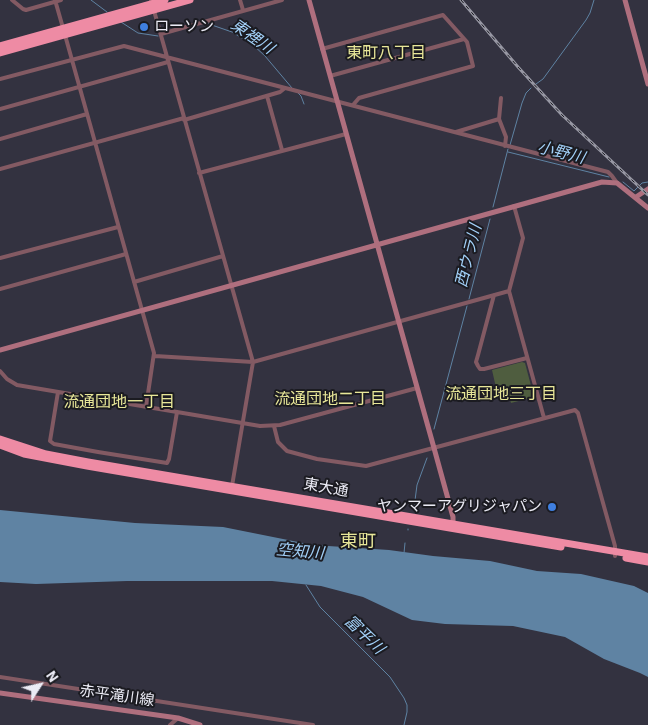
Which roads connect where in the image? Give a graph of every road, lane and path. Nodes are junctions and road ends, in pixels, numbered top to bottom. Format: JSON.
{"nodes":[{"id":1,"x":12,"y":0,"type":"edge"},
{"id":2,"x":61,"y":0,"type":"edge"},
{"id":3,"x":165,"y":0,"type":"edge"},
{"id":4,"x":190,"y":0,"type":"edge"},
{"id":5,"x":240,"y":0,"type":"edge"},
{"id":6,"x":282,"y":0,"type":"edge"},
{"id":7,"x":309,"y":0,"type":"edge"},
{"id":8,"x":625,"y":0,"type":"edge"},
{"id":9,"x":55,"y":1,"type":"edge"},
{"id":10,"x":152,"y":5,"type":"edge"},
{"id":11,"x":243,"y":10,"type":"junction"},
{"id":12,"x":64,"y":32,"type":"junction"},
{"id":13,"x":160,"y":34,"type":"junction"},
{"id":14,"x":464,"y":39,"type":"junction"},
{"id":15,"x":0,"y":46,"type":"edge"},
{"id":16,"x":322,"y":49,"type":"junction"},
{"id":17,"x":0,"y":53,"type":"edge"},
{"id":18,"x":167,"y":57,"type":"junction"},
{"id":19,"x":72,"y":59,"type":"junction"},
{"id":20,"x":168,"y":62,"type":"junction"},
{"id":21,"x":330,"y":76,"type":"junction"},
{"id":22,"x":0,"y":79,"type":"edge"},
{"id":23,"x":648,"y":84,"type":"edge"},
{"id":24,"x":79,"y":87,"type":"junction"},
{"id":25,"x":285,"y":88,"type":"junction"},
{"id":26,"x":267,"y":96,"type":"junction"},
{"id":27,"x":501,"y":98,"type":"dead end"},
{"id":28,"x":337,"y":101,"type":"junction"},
{"id":29,"x":353,"y":105,"type":"junction"},
{"id":30,"x":0,"y":109,"type":"edge"},
{"id":31,"x":87,"y":114,"type":"junction"},
{"id":32,"x":184,"y":119,"type":"junction"},
{"id":33,"x":499,"y":119,"type":"junction"},
{"id":34,"x":456,"y":132,"type":"junction"},
{"id":35,"x":346,"y":134,"type":"junction"},
{"id":36,"x":0,"y":139,"type":"edge"},
{"id":37,"x":95,"y":142,"type":"junction"},
{"id":38,"x":505,"y":146,"type":"junction"},
{"id":39,"x":282,"y":150,"type":"junction"},
{"id":40,"x":0,"y":169,"type":"edge"},
{"id":41,"x":199,"y":173,"type":"junction"},
{"id":42,"x":617,"y":183,"type":"junction"},
{"id":43,"x":648,"y":189,"type":"edge"},
{"id":44,"x":636,"y":198,"type":"junction"},
{"id":45,"x":514,"y":206,"type":"junction"},
{"id":46,"x":648,"y":208,"type":"edge"},
{"id":47,"x":118,"y":226,"type":"junction"},
{"id":48,"x":377,"y":245,"type":"junction"},
{"id":49,"x":126,"y":254,"type":"junction"},
{"id":50,"x":223,"y":256,"type":"junction"},
{"id":51,"x":0,"y":258,"type":"edge"},
{"id":52,"x":134,"y":282,"type":"junction"},
{"id":53,"x":231,"y":286,"type":"junction"},
{"id":54,"x":0,"y":289,"type":"edge"},
{"id":55,"x":509,"y":292,"type":"junction"},
{"id":56,"x":494,"y":295,"type":"junction"},
{"id":57,"x":142,"y":311,"type":"junction"},
{"id":58,"x":398,"y":322,"type":"junction"},
{"id":59,"x":0,"y":350,"type":"edge"},
{"id":60,"x":154,"y":356,"type":"junction"},
{"id":61,"x":527,"y":358,"type":"junction"},
{"id":62,"x":253,"y":362,"type":"junction"},
{"id":63,"x":0,"y":371,"type":"edge"},
{"id":64,"x":417,"y":388,"type":"junction"},
{"id":65,"x":58,"y":392,"type":"junction"},
{"id":66,"x":146,"y":407,"type":"junction"},
{"id":67,"x":177,"y":412,"type":"junction"},
{"id":68,"x":544,"y":418,"type":"junction"},
{"id":69,"x":243,"y":424,"type":"junction"},
{"id":70,"x":274,"y":426,"type":"junction"},
{"id":71,"x":0,"y":439,"type":"edge"},
{"id":72,"x":0,"y":445,"type":"edge"},
{"id":73,"x":434,"y":448,"type":"junction"},
{"id":74,"x":232,"y":488,"type":"junction"},
{"id":75,"x":453,"y":526,"type":"junction"},
{"id":76,"x":616,"y":553,"type":"junction"},
{"id":77,"x":648,"y":557,"type":"edge"},
{"id":78,"x":648,"y":562,"type":"edge"},
{"id":79,"x":0,"y":677,"type":"edge"},
{"id":80,"x":0,"y":693,"type":"edge"},
{"id":81,"x":178,"y":718,"type":"junction"},
{"id":82,"x":170,"y":725,"type":"edge"},
{"id":83,"x":200,"y":725,"type":"edge"},
{"id":84,"x":313,"y":725,"type":"edge"}],
"edges":[{"from":1,"to":9,"type":"street"},
{"from":2,"to":9,"type":"street"},
{"from":3,"to":10,"type":"highway"},
{"from":4,"to":10,"type":"highway"},
{"from":5,"to":11,"type":"street"},
{"from":6,"to":11,"type":"street"},
{"from":7,"to":16,"type":"street"},
{"from":8,"to":23,"type":"street"},
{"from":9,"to":12,"type":"street"},
{"from":10,"to":12,"type":"highway"},
{"from":10,"to":13,"type":"street"},
{"from":11,"to":13,"type":"street"},
{"from":12,"to":15,"type":"highway"},
{"from":12,"to":17,"type":"highway"},
{"from":12,"to":19,"type":"street"},
{"from":13,"to":18,"type":"street"},
{"from":14,"to":16,"type":"street"},
{"from":14,"to":21,"type":"street"},
{"from":14,"to":29,"type":"street"},
{"from":16,"to":21,"type":"street"},
{"from":18,"to":19,"type":"street"},
{"from":18,"to":20,"type":"street"},
{"from":18,"to":25,"type":"street"},
{"from":19,"to":22,"type":"street"},
{"from":19,"to":24,"type":"street"},
{"from":20,"to":24,"type":"street"},
{"from":20,"to":32,"type":"street"},
{"from":21,"to":28,"type":"street"},
{"from":24,"to":30,"type":"street"},
{"from":24,"to":31,"type":"street"},
{"from":25,"to":26,"type":"street"},
{"from":25,"to":28,"type":"street"},
{"from":26,"to":32,"type":"street"},
{"from":26,"to":39,"type":"street"},
{"from":27,"to":33,"type":"street"},
{"from":28,"to":29,"type":"street"},
{"from":28,"to":35,"type":"street"},
{"from":29,"to":34,"type":"street"},
{"from":31,"to":36,"type":"street"},
{"from":31,"to":37,"type":"street"},
{"from":32,"to":37,"type":"street"},
{"from":32,"to":41,"type":"street"},
{"from":33,"to":34,"type":"street"},
{"from":33,"to":38,"type":"street"},
{"from":34,"to":38,"type":"street"},
{"from":35,"to":39,"type":"street"},
{"from":35,"to":48,"type":"street"},
{"from":37,"to":40,"type":"street"},
{"from":37,"to":47,"type":"street"},
{"from":38,"to":42,"type":"street"},
{"from":39,"to":41,"type":"street"},
{"from":41,"to":50,"type":"street"},
{"from":42,"to":44,"type":"street"},
{"from":42,"to":45,"type":"street"},
{"from":43,"to":44,"type":"street"},
{"from":44,"to":46,"type":"street"},
{"from":45,"to":48,"type":"street"},
{"from":45,"to":55,"type":"street"},
{"from":47,"to":49,"type":"street"},
{"from":47,"to":51,"type":"street"},
{"from":48,"to":53,"type":"street"},
{"from":48,"to":58,"type":"street"},
{"from":49,"to":52,"type":"street"},
{"from":49,"to":54,"type":"street"},
{"from":50,"to":52,"type":"street"},
{"from":50,"to":53,"type":"street"},
{"from":52,"to":57,"type":"street"},
{"from":53,"to":57,"type":"street"},
{"from":53,"to":62,"type":"street"},
{"from":55,"to":56,"type":"street"},
{"from":55,"to":61,"type":"street"},
{"from":56,"to":58,"type":"street"},
{"from":56,"to":61,"type":"street"},
{"from":57,"to":59,"type":"street"},
{"from":57,"to":60,"type":"street"},
{"from":58,"to":62,"type":"street"},
{"from":58,"to":64,"type":"street"},
{"from":60,"to":62,"type":"street"},
{"from":60,"to":66,"type":"street"},
{"from":61,"to":68,"type":"street"},
{"from":62,"to":69,"type":"street"},
{"from":63,"to":65,"type":"street"},
{"from":64,"to":70,"type":"street"},
{"from":64,"to":73,"type":"street"},
{"from":65,"to":66,"type":"street"},
{"from":65,"to":67,"type":"street"},
{"from":66,"to":67,"type":"street"},
{"from":67,"to":69,"type":"street"},
{"from":68,"to":73,"type":"street"},
{"from":68,"to":76,"type":"street"},
{"from":69,"to":70,"type":"street"},
{"from":69,"to":74,"type":"street"},
{"from":70,"to":73,"type":"street"},
{"from":71,"to":74,"type":"highway","name":"東大通"},
{"from":72,"to":74,"type":"highway","name":"東大通"},
{"from":73,"to":75,"type":"street"},
{"from":74,"to":75,"type":"highway","name":"東大通"},
{"from":75,"to":76,"type":"highway","name":"東大通"},
{"from":76,"to":77,"type":"highway","name":"東大通"},
{"from":76,"to":78,"type":"highway","name":"東大通"},
{"from":79,"to":84,"type":"street"},
{"from":80,"to":81,"type":"street","name":"赤平滝川線"},
{"from":81,"to":82,"type":"street"},
{"from":81,"to":83,"type":"street","name":"赤平滝川線"}]}
